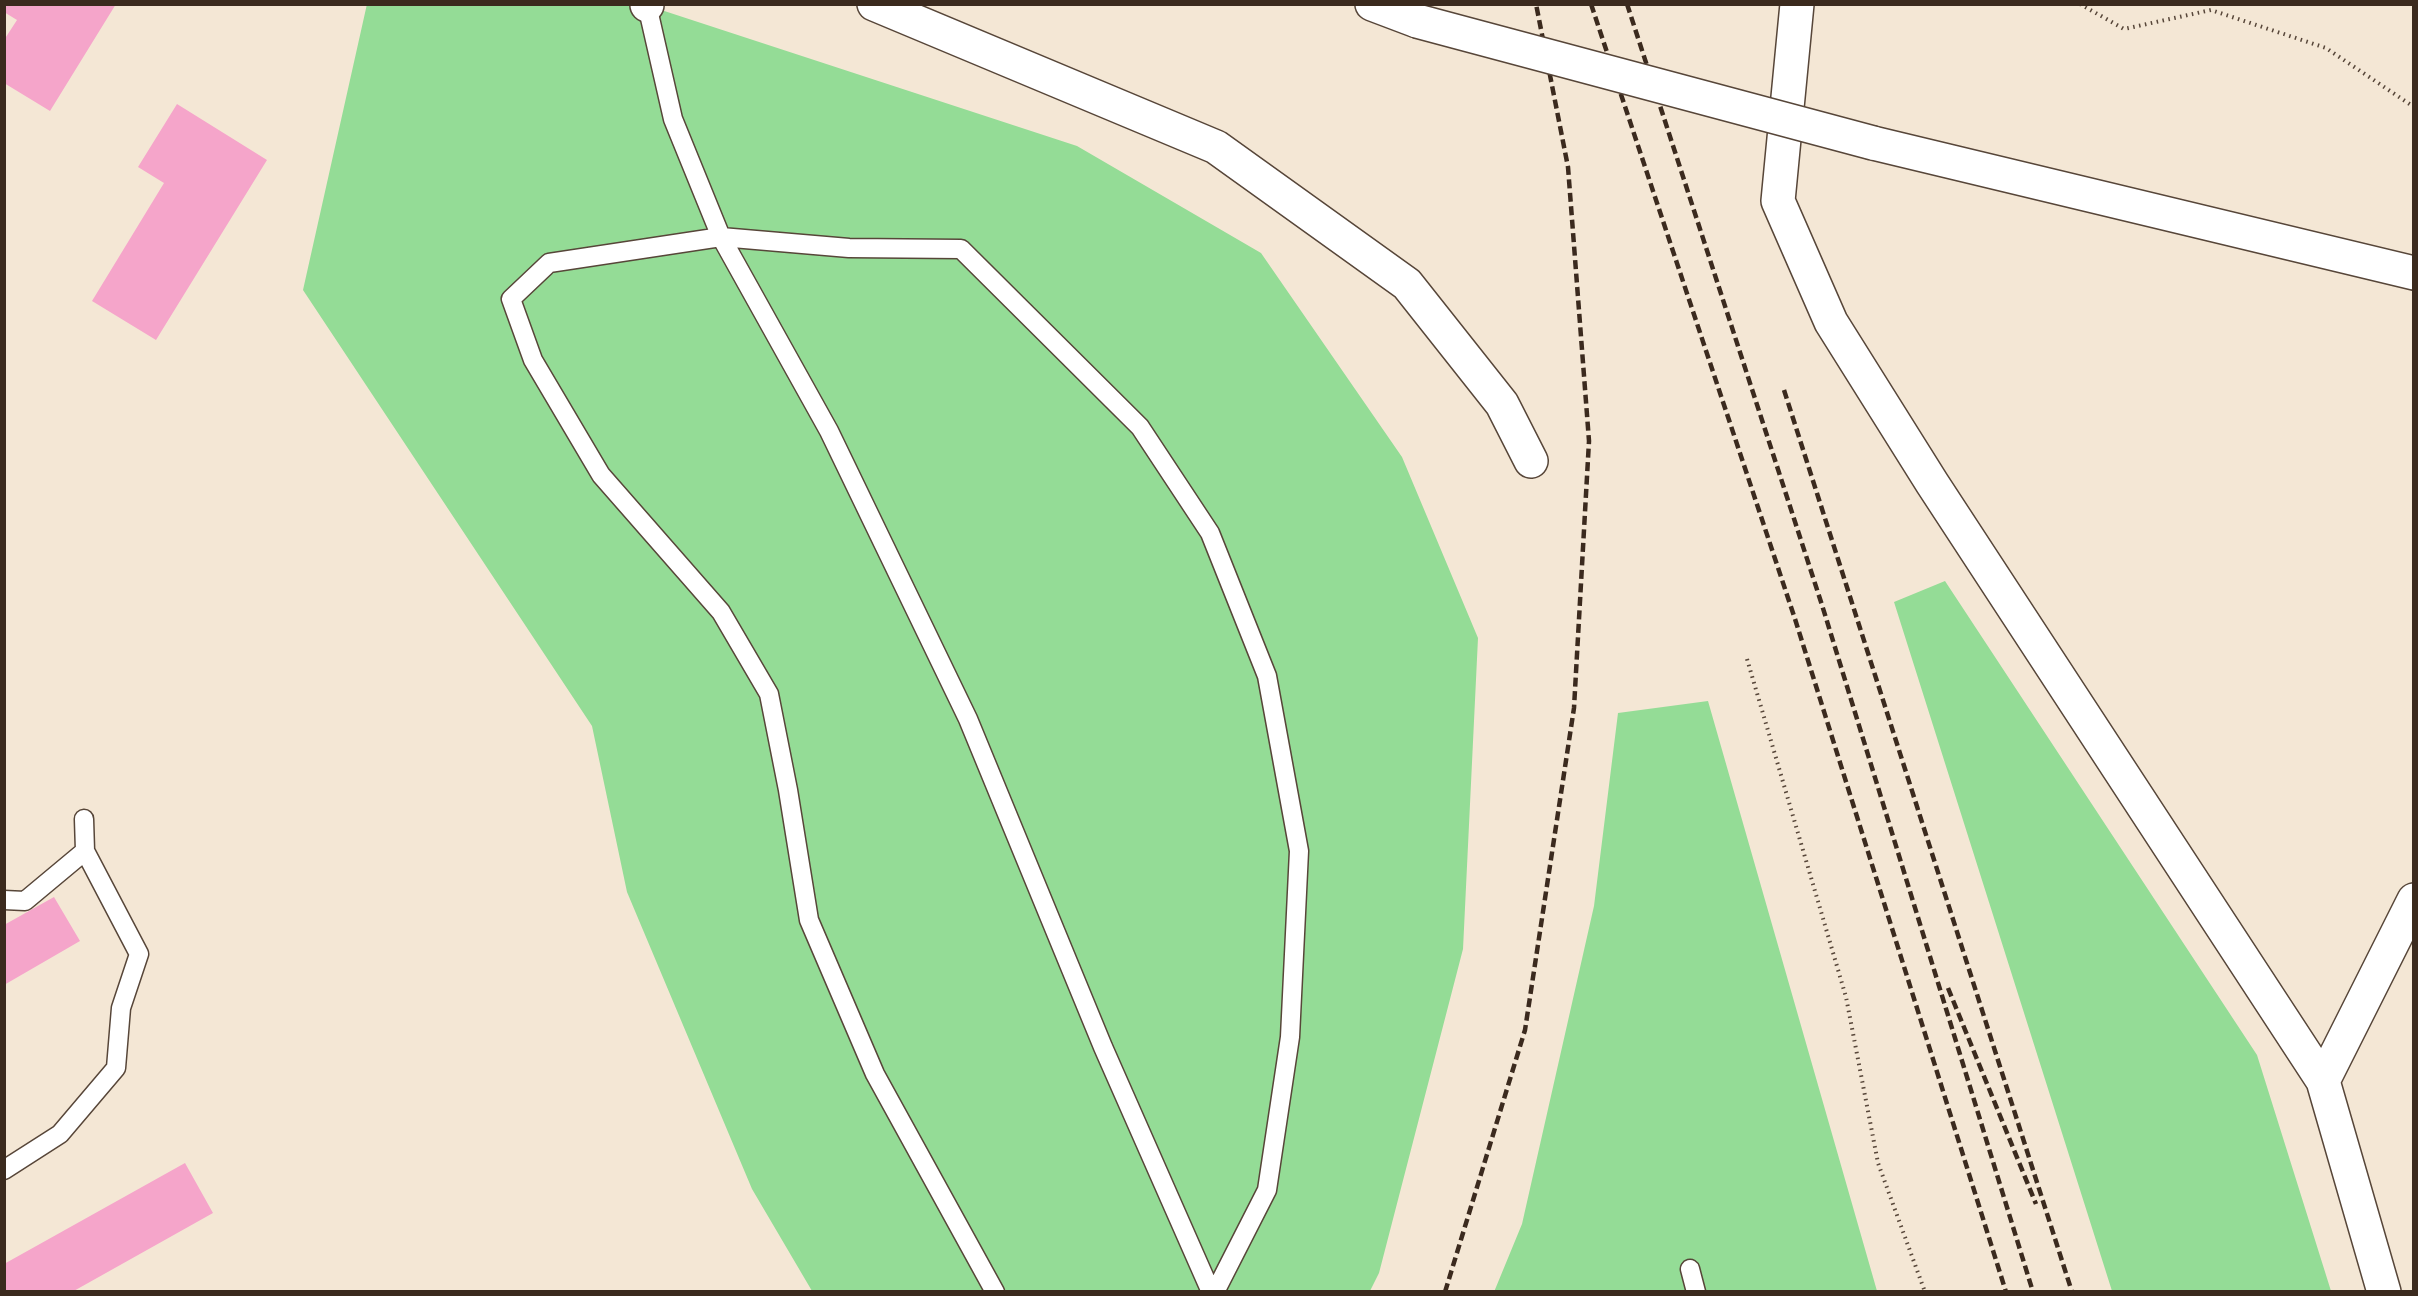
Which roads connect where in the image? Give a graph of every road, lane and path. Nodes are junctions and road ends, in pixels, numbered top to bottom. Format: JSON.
{"nodes":[{"id":1,"x":874,"y":4,"type":"edge"},
{"id":2,"x":1372,"y":4,"type":"edge"},
{"id":3,"x":1797,"y":4,"type":"edge"},
{"id":4,"x":2080,"y":4,"type":"edge"},
{"id":5,"x":647,"y":5,"type":"edge"},
{"id":6,"x":2414,"y":106,"type":"edge"},
{"id":7,"x":721,"y":237,"type":"junction"},
{"id":8,"x":2414,"y":273,"type":"edge"},
{"id":9,"x":1531,"y":461,"type":"dead end"},
{"id":10,"x":1747,"y":659,"type":"dead end"},
{"id":11,"x":84,"y":819,"type":"dead end"},
{"id":12,"x":85,"y":851,"type":"junction"},
{"id":13,"x":4,"y":900,"type":"edge"},
{"id":14,"x":2414,"y":900,"type":"edge"},
{"id":15,"x":2324,"y":1081,"type":"junction"},
{"id":16,"x":4,"y":1170,"type":"edge"},
{"id":17,"x":1690,"y":1269,"type":"dead end"},
{"id":18,"x":995,"y":1292,"type":"edge"},
{"id":19,"x":1213,"y":1292,"type":"edge"},
{"id":20,"x":1696,"y":1292,"type":"edge"},
{"id":21,"x":1925,"y":1292,"type":"edge"},
{"id":22,"x":2384,"y":1292,"type":"edge"}],
"edges":[{"from":1,"to":9,"type":"street"},
{"from":2,"to":8,"type":"street","bridge":true},
{"from":3,"to":15,"type":"street"},
{"from":4,"to":6,"type":"path"},
{"from":5,"to":7,"type":"lane"},
{"from":7,"to":18,"type":"lane"},
{"from":7,"to":19,"type":"lane"},
{"from":7,"to":19,"type":"lane"},
{"from":10,"to":21,"type":"path"},
{"from":11,"to":12,"type":"lane"},
{"from":12,"to":13,"type":"lane"},
{"from":12,"to":16,"type":"lane"},
{"from":14,"to":15,"type":"street"},
{"from":15,"to":22,"type":"street"},
{"from":17,"to":20,"type":"lane"}]}
